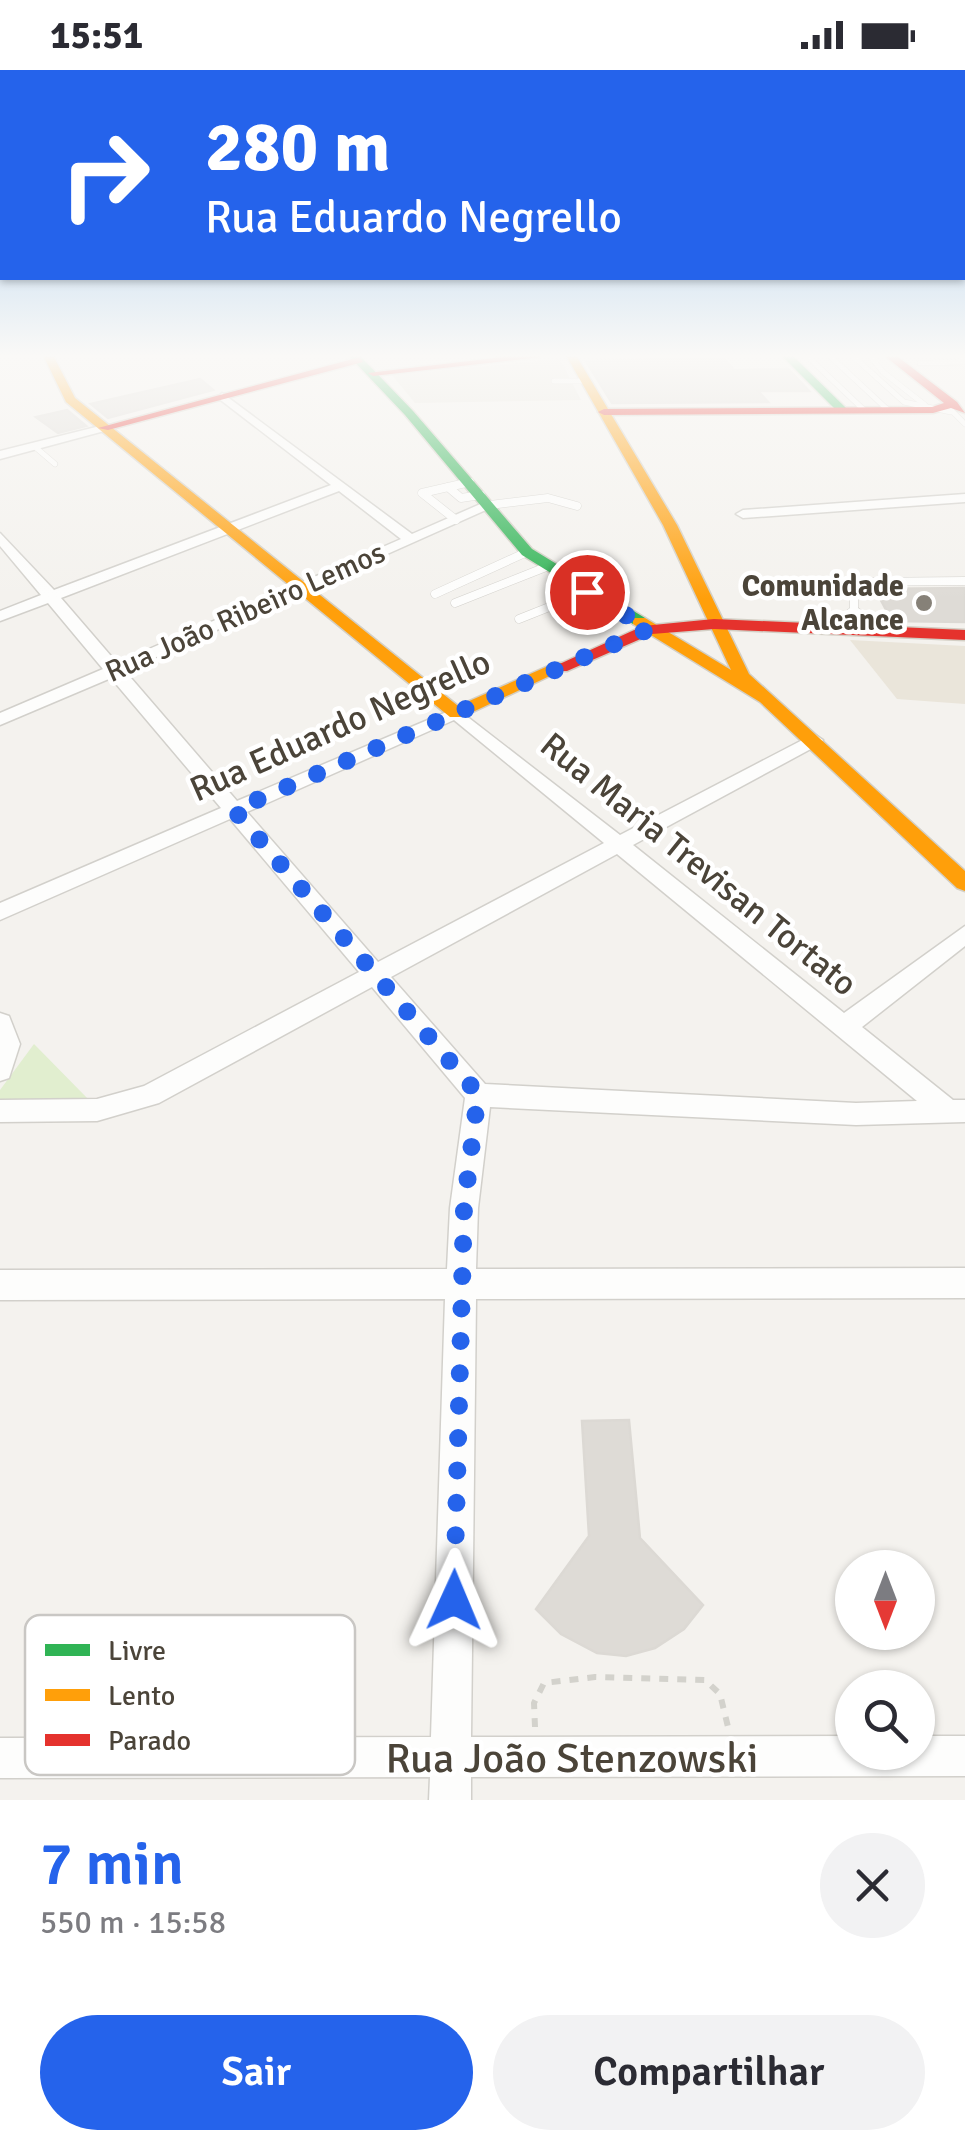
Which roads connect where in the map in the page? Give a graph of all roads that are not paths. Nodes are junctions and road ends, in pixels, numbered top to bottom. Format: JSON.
{"nodes":[{"id":1,"x":66,"y":438,"type":"edge"},
{"id":2,"x":116,"y":438,"type":"edge"},
{"id":3,"x":277,"y":438,"type":"edge"},
{"id":4,"x":426,"y":438,"type":"edge"},
{"id":5,"x":619,"y":438,"type":"edge"},
{"id":6,"x":34,"y":446,"type":"junction"},
{"id":7,"x":0,"y":455,"type":"edge"},
{"id":8,"x":55,"y":464,"type":"dead end"},
{"id":9,"x":340,"y":486,"type":"junction"},
{"id":10,"x":472,"y":492,"type":"junction"},
{"id":11,"x":965,"y":498,"type":"edge"},
{"id":12,"x":577,"y":506,"type":"dead end"},
{"id":13,"x":743,"y":514,"type":"dead end"},
{"id":14,"x":456,"y":520,"type":"junction"},
{"id":15,"x":229,"y":528,"type":"junction"},
{"id":16,"x":411,"y":540,"type":"junction"},
{"id":17,"x":2,"y":542,"type":"edge"},
{"id":18,"x":537,"y":560,"type":"junction"},
{"id":19,"x":965,"y":581,"type":"edge"},
{"id":20,"x":302,"y":588,"type":"junction"},
{"id":21,"x":587,"y":592,"type":"junction"},
{"id":22,"x":435,"y":594,"type":"dead end"},
{"id":23,"x":51,"y":597,"type":"junction"},
{"id":24,"x":455,"y":603,"type":"dead end"},
{"id":25,"x":854,"y":610,"type":"junction"},
{"id":26,"x":0,"y":616,"type":"edge"},
{"id":27,"x":519,"y":619,"type":"dead end"},
{"id":28,"x":714,"y":624,"type":"junction"},
{"id":29,"x":649,"y":629,"type":"junction"},
{"id":30,"x":829,"y":629,"type":"junction"},
{"id":31,"x":886,"y":632,"type":"junction"},
{"id":32,"x":965,"y":635,"type":"edge"},
{"id":33,"x":114,"y":670,"type":"junction"},
{"id":34,"x":765,"y":698,"type":"junction"},
{"id":35,"x":456,"y":713,"type":"junction"},
{"id":36,"x":0,"y":720,"type":"edge"},
{"id":37,"x":814,"y":740,"type":"junction"},
{"id":38,"x":234,"y":810,"type":"junction"},
{"id":39,"x":619,"y":844,"type":"junction"},
{"id":40,"x":965,"y":883,"type":"edge"},
{"id":41,"x":0,"y":912,"type":"edge"},
{"id":42,"x":965,"y":934,"type":"edge"},
{"id":43,"x":376,"y":976,"type":"junction"},
{"id":44,"x":0,"y":1023,"type":"edge"},
{"id":45,"x":844,"y":1027,"type":"junction"},
{"id":46,"x":0,"y":1070,"type":"edge"},
{"id":47,"x":478,"y":1094,"type":"junction"},
{"id":48,"x":957,"y":1111,"type":"edge"},
{"id":49,"x":0,"y":1112,"type":"edge"},
{"id":50,"x":965,"y":1283,"type":"edge"},
{"id":51,"x":462,"y":1284,"type":"junction"},
{"id":52,"x":0,"y":1285,"type":"edge"},
{"id":53,"x":965,"y":1756,"type":"edge"},
{"id":54,"x":355,"y":1757,"type":"edge"},
{"id":55,"x":451,"y":1757,"type":"junction"},
{"id":56,"x":0,"y":1758,"type":"edge"},
{"id":57,"x":25,"y":1758,"type":"edge"},
{"id":58,"x":450,"y":1800,"type":"edge"}],
"edges":[{"from":1,"to":6,"type":"street"},
{"from":2,"to":15,"type":"main road","name":"Rua Maria Trevisan Tortato"},
{"from":3,"to":9,"type":"street"},
{"from":4,"to":10,"type":"main road"},
{"from":5,"to":28,"type":"main road"},
{"from":6,"to":7,"type":"street"},
{"from":6,"to":8,"type":"lane"},
{"from":9,"to":15,"type":"street"},
{"from":9,"to":16,"type":"street"},
{"from":10,"to":12,"type":"lane"},
{"from":10,"to":14,"type":"street","name":"Rua João Ribeiro Lemos"},
{"from":10,"to":14,"type":"lane"},
{"from":10,"to":18,"type":"main road"},
{"from":11,"to":13,"type":"street"},
{"from":14,"to":16,"type":"street","name":"Rua João Ribeiro Lemos"},
{"from":15,"to":20,"type":"main road","name":"Rua Maria Trevisan Tortato"},
{"from":15,"to":23,"type":"street"},
{"from":16,"to":20,"type":"street","name":"Rua João Ribeiro Lemos"},
{"from":17,"to":23,"type":"street"},
{"from":18,"to":21,"type":"main road"},
{"from":18,"to":22,"type":"lane"},
{"from":18,"to":24,"type":"lane"},
{"from":19,"to":25,"type":"lane"},
{"from":20,"to":33,"type":"street","name":"Rua João Ribeiro Lemos"},
{"from":20,"to":35,"type":"main road","name":"Rua Maria Trevisan Tortato"},
{"from":21,"to":27,"type":"lane"},
{"from":21,"to":29,"type":"main road"},
{"from":23,"to":26,"type":"street"},
{"from":23,"to":33,"type":"street"},
{"from":25,"to":30,"type":"lane"},
{"from":25,"to":31,"type":"lane"},
{"from":28,"to":29,"type":"main road","name":"Rua Eduardo Negrello"},
{"from":28,"to":30,"type":"main road","name":"Rua Eduardo Negrello"},
{"from":28,"to":34,"type":"main road"},
{"from":29,"to":34,"type":"main road"},
{"from":29,"to":35,"type":"main road","name":"Rua Eduardo Negrello"},
{"from":30,"to":31,"type":"main road","name":"Rua Eduardo Negrello"},
{"from":31,"to":32,"type":"main road","name":"Rua Eduardo Negrello"},
{"from":33,"to":36,"type":"street","name":"Rua João Ribeiro Lemos"},
{"from":33,"to":38,"type":"street"},
{"from":34,"to":37,"type":"main road"},
{"from":35,"to":38,"type":"street","name":"Rua Eduardo Negrello"},
{"from":35,"to":39,"type":"street","name":"Rua Maria Trevisan Tortato"},
{"from":37,"to":39,"type":"street"},
{"from":37,"to":40,"type":"main road"},
{"from":38,"to":41,"type":"street","name":"Rua Eduardo Negrello"},
{"from":38,"to":43,"type":"street"},
{"from":39,"to":43,"type":"street"},
{"from":39,"to":45,"type":"street","name":"Rua Maria Trevisan Tortato"},
{"from":42,"to":45,"type":"street"},
{"from":43,"to":47,"type":"street"},
{"from":43,"to":49,"type":"street"},
{"from":44,"to":46,"type":"street"},
{"from":45,"to":48,"type":"street","name":"Rua Maria Trevisan Tortato"},
{"from":47,"to":48,"type":"street"},
{"from":47,"to":51,"type":"street"},
{"from":50,"to":51,"type":"street"},
{"from":51,"to":52,"type":"street"},
{"from":51,"to":55,"type":"street"},
{"from":53,"to":55,"type":"street","name":"Rua João Stenzowski"},
{"from":54,"to":55,"type":"street","name":"Rua João Stenzowski"},
{"from":55,"to":58,"type":"street"},
{"from":56,"to":57,"type":"street","name":"Rua João Stenzowski"}]}
